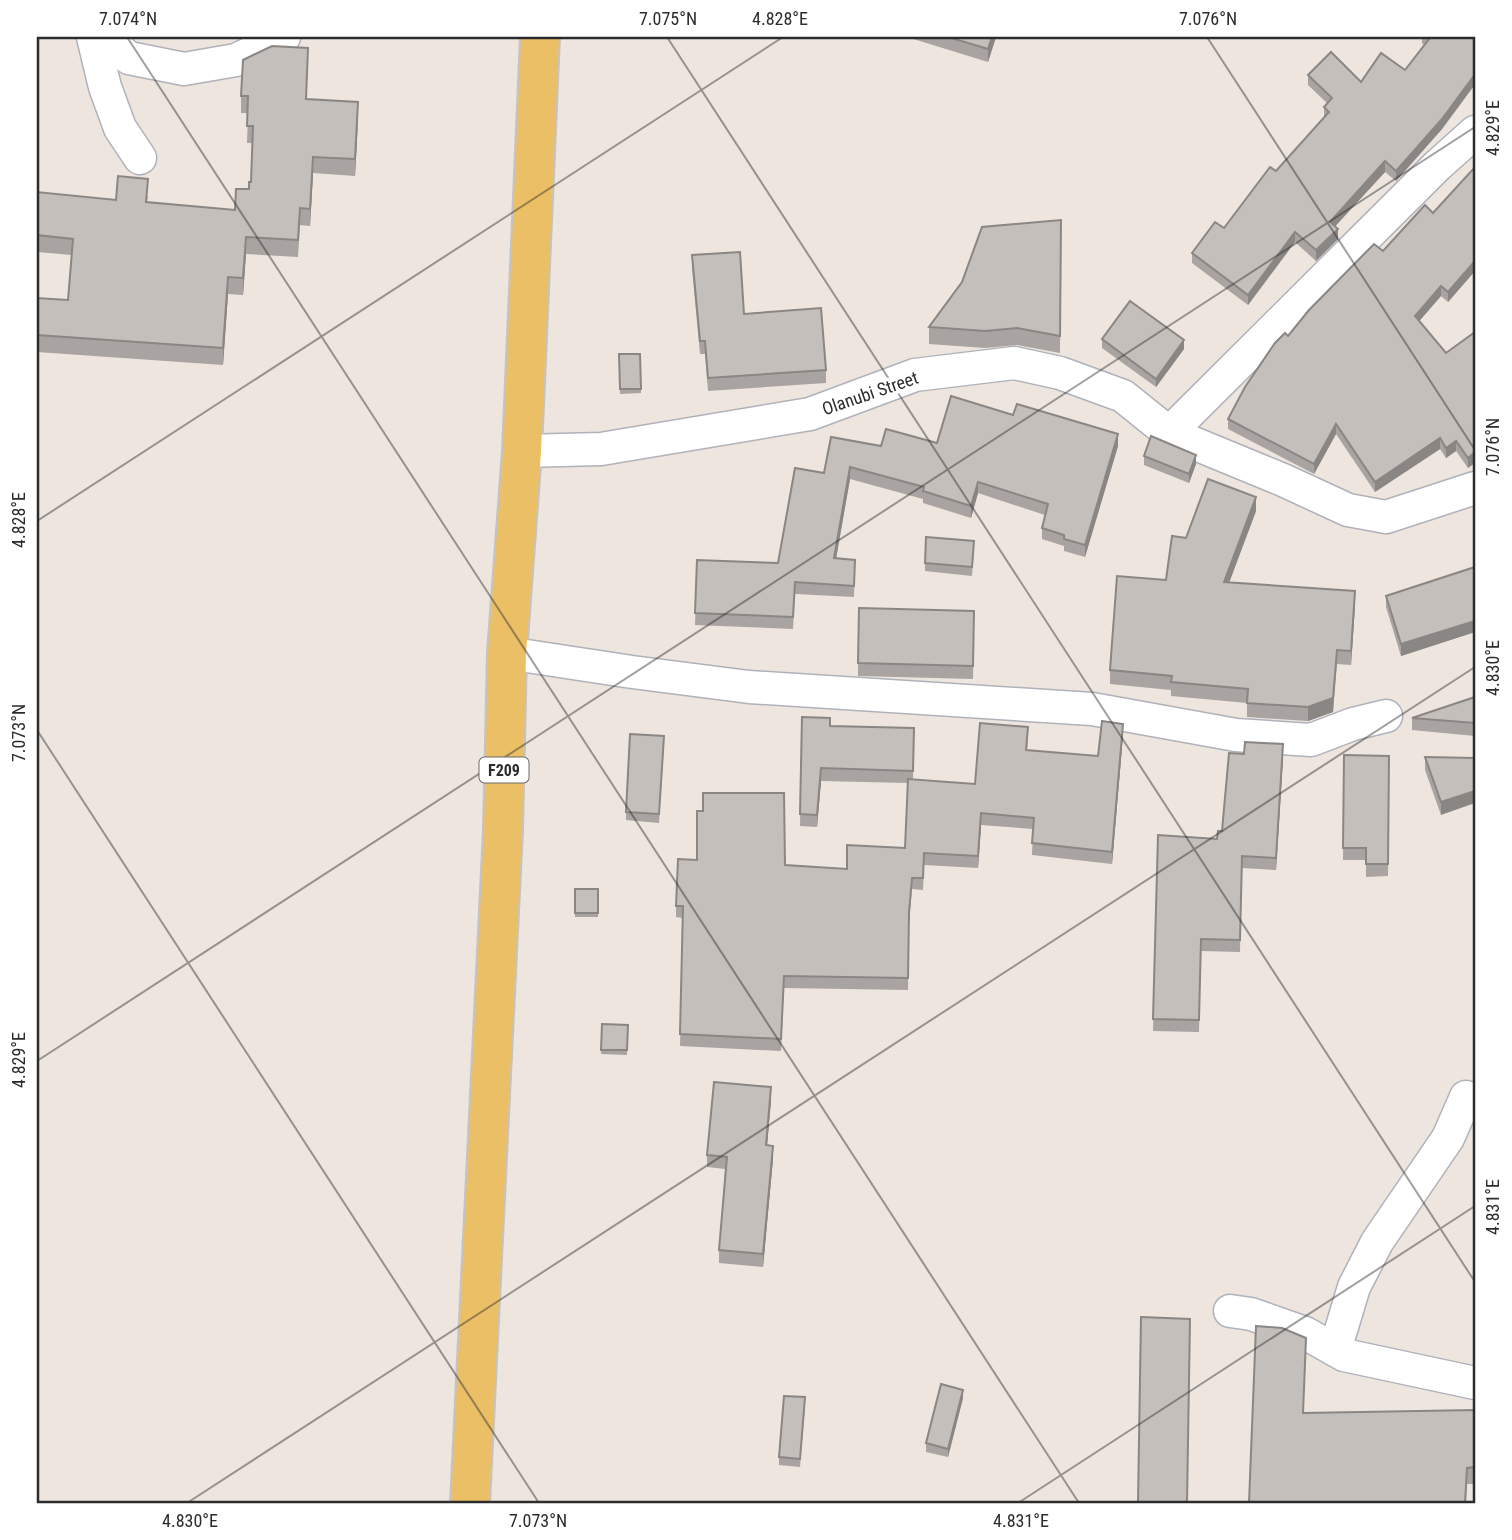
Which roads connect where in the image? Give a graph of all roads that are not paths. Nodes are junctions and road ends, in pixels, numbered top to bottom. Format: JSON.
{"nodes":[{"id":1,"x":93,"y":37,"type":"edge"},
{"id":2,"x":103,"y":37,"type":"edge"},
{"id":3,"x":284,"y":37,"type":"edge"},
{"id":4,"x":540,"y":37,"type":"edge"},
{"id":5,"x":1475,"y":132,"type":"edge"},
{"id":6,"x":140,"y":158,"type":"dead end"},
{"id":7,"x":1169,"y":433,"type":"junction"},
{"id":8,"x":522,"y":452,"type":"junction"},
{"id":9,"x":1475,"y":488,"type":"edge"},
{"id":10,"x":507,"y":653,"type":"junction"},
{"id":11,"x":1386,"y":716,"type":"dead end"},
{"id":12,"x":1466,"y":1097,"type":"dead end"},
{"id":13,"x":1230,"y":1311,"type":"dead end"},
{"id":14,"x":1335,"y":1350,"type":"junction"},
{"id":15,"x":1475,"y":1383,"type":"edge"},
{"id":16,"x":470,"y":1503,"type":"edge"}],
"edges":[{"from":1,"to":6,"type":"street"},
{"from":2,"to":3,"type":"street"},
{"from":4,"to":8,"type":"main road","number":"F209"},
{"from":5,"to":7,"type":"street"},
{"from":7,"to":8,"type":"street","name":"Olanubi Street"},
{"from":7,"to":9,"type":"street","name":"Olanubi Street"},
{"from":8,"to":10,"type":"main road","number":"F209"},
{"from":10,"to":11,"type":"street"},
{"from":10,"to":16,"type":"main road","number":"F209"},
{"from":12,"to":14,"type":"street"},
{"from":13,"to":14,"type":"street"},
{"from":14,"to":15,"type":"street"}]}
